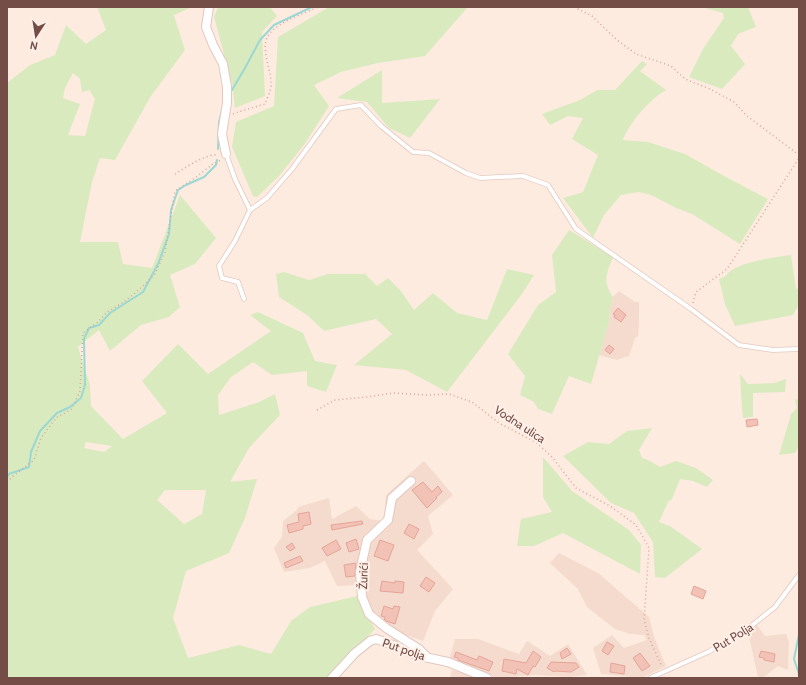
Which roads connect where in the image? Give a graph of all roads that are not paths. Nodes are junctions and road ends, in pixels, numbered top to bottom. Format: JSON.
{"nodes":[{"id":1,"x":209,"y":7,"type":"edge"},
{"id":2,"x":226,"y":155,"type":"joint"},
{"id":3,"x":250,"y":210,"type":"junction"},
{"id":4,"x":244,"y":299,"type":"dead end"},
{"id":5,"x":799,"y":348,"type":"edge"},
{"id":6,"x":410,"y":481,"type":"dead end"},
{"id":7,"x":799,"y":574,"type":"edge"},
{"id":8,"x":428,"y":658,"type":"junction"},
{"id":9,"x":332,"y":678,"type":"edge"},
{"id":10,"x":487,"y":678,"type":"edge"},
{"id":11,"x":650,"y":678,"type":"edge"}],
"edges":[{"from":1,"to":2,"type":"street"},
{"from":2,"to":3,"type":"lane"},
{"from":3,"to":4,"type":"lane"},
{"from":3,"to":5,"type":"lane"},
{"from":6,"to":8,"type":"street","name":"Žurići"},
{"from":7,"to":11,"type":"lane","name":"Put Polja"},
{"from":8,"to":9,"type":"street","name":"Put polja"},
{"from":8,"to":10,"type":"street","name":"Put polja"}]}
